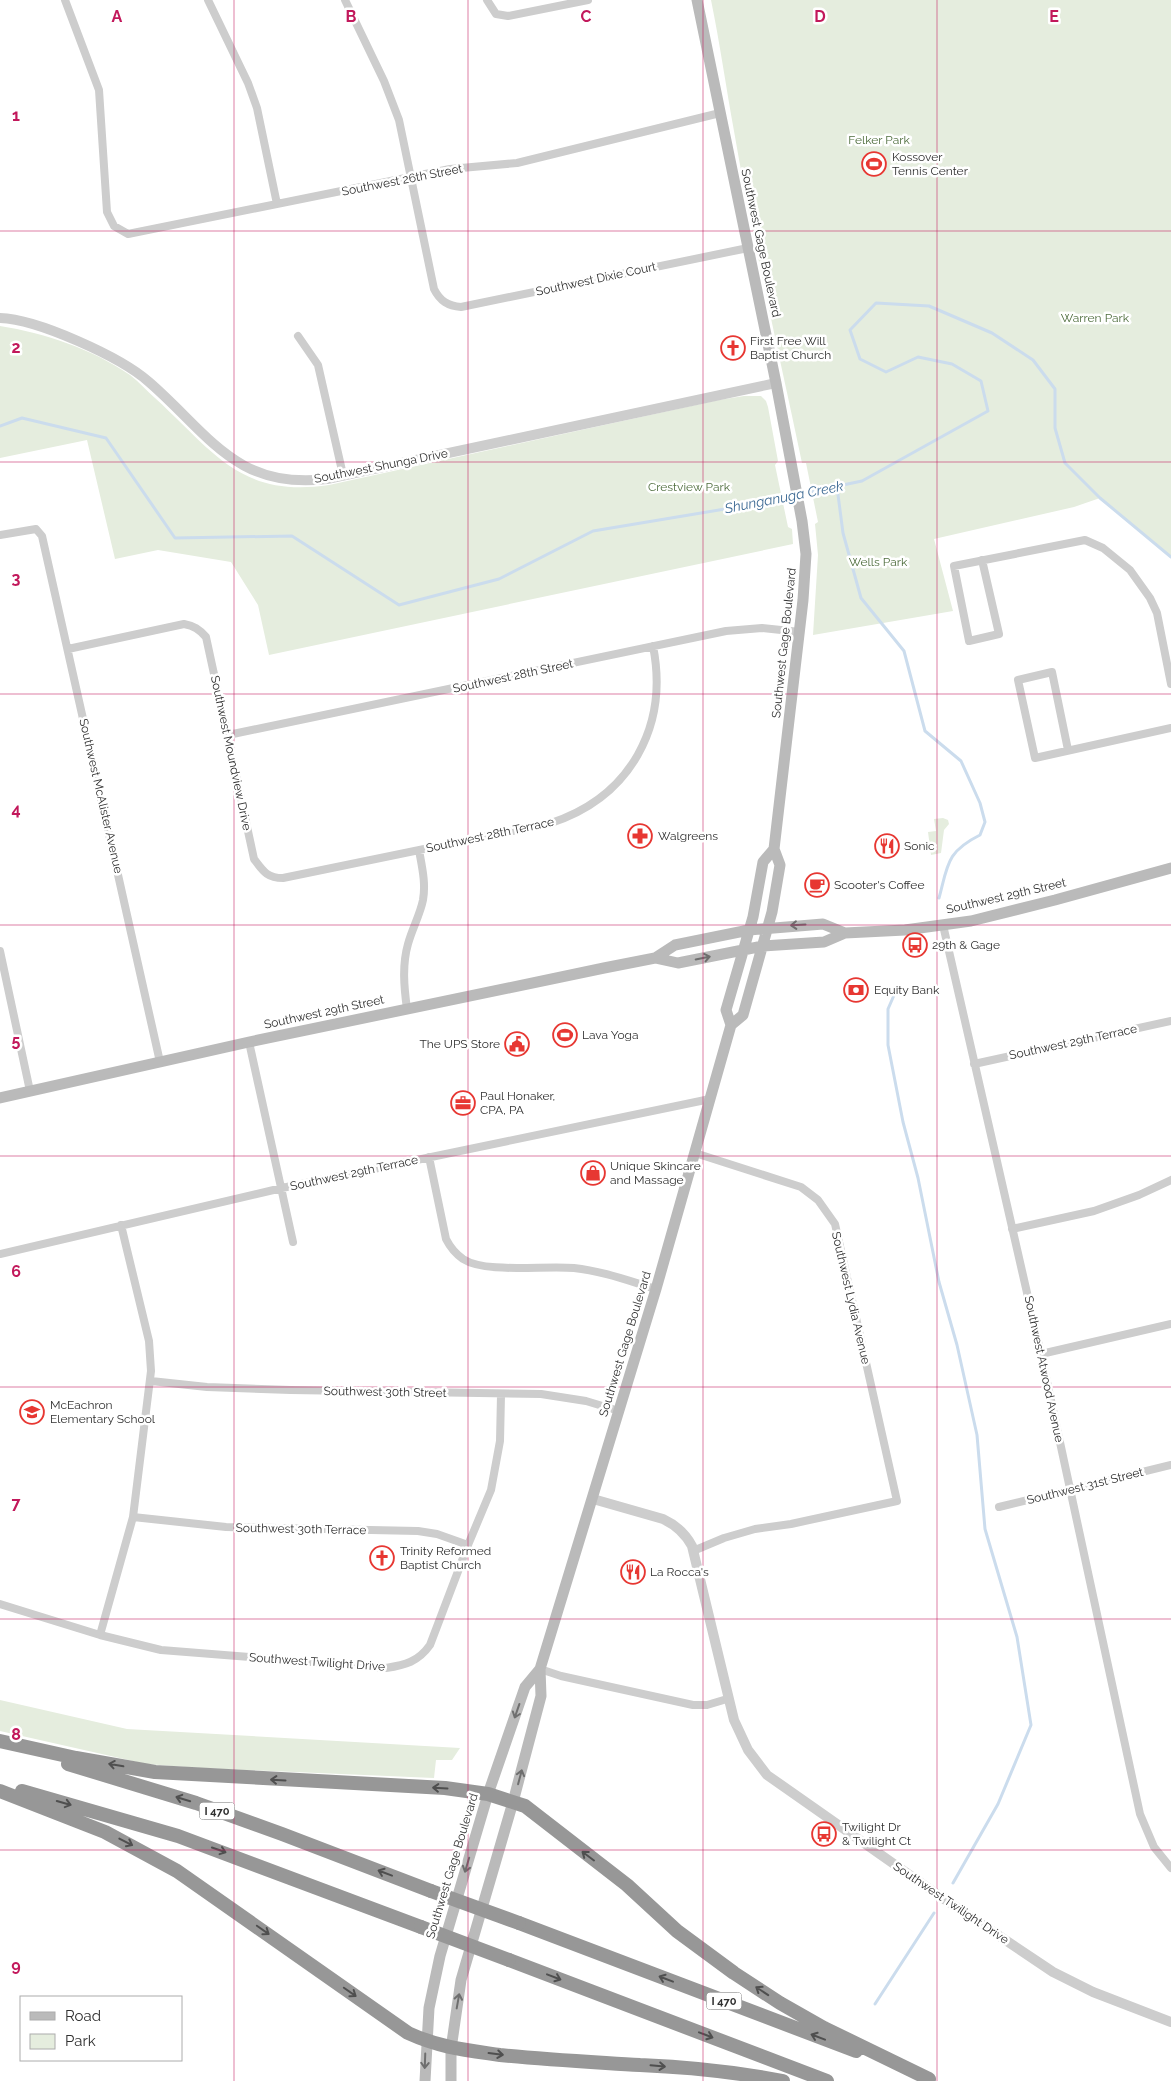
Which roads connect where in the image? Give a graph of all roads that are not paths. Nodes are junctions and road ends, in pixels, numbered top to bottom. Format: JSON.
{"nodes":[{"id":1,"x":65,"y":0,"type":"edge"},
{"id":2,"x":208,"y":0,"type":"edge"},
{"id":3,"x":345,"y":0,"type":"edge"},
{"id":4,"x":487,"y":0,"type":"edge"},
{"id":5,"x":588,"y":0,"type":"edge"},
{"id":6,"x":697,"y":0,"type":"edge"},
{"id":7,"x":720,"y":113,"type":"junction"},
{"id":8,"x":411,"y":177,"type":"junction"},
{"id":9,"x":277,"y":204,"type":"junction"},
{"id":10,"x":748,"y":248,"type":"junction"},
{"id":11,"x":0,"y":318,"type":"edge"},
{"id":12,"x":298,"y":336,"type":"dead end"},
{"id":13,"x":776,"y":384,"type":"junction"},
{"id":14,"x":343,"y":475,"type":"junction"},
{"id":15,"x":0,"y":536,"type":"edge"},
{"id":16,"x":982,"y":560,"type":"junction"},
{"id":17,"x":800,"y":632,"type":"junction"},
{"id":18,"x":653,"y":646,"type":"junction"},
{"id":19,"x":68,"y":649,"type":"junction"},
{"id":20,"x":1171,"y":684,"type":"edge"},
{"id":21,"x":1171,"y":728,"type":"edge"},
{"id":22,"x":228,"y":735,"type":"junction"},
{"id":23,"x":1068,"y":750,"type":"junction"},
{"id":24,"x":774,"y":849,"type":"junction"},
{"id":25,"x":419,"y":850,"type":"junction"},
{"id":26,"x":1171,"y":868,"type":"edge"},
{"id":27,"x":266,"y":874,"type":"joint"},
{"id":28,"x":944,"y":925,"type":"junction"},
{"id":29,"x":768,"y":927,"type":"junction"},
{"id":30,"x":749,"y":930,"type":"junction"},
{"id":31,"x":845,"y":933,"type":"junction"},
{"id":32,"x":764,"y":946,"type":"junction"},
{"id":33,"x":744,"y":950,"type":"junction"},
{"id":34,"x":0,"y":951,"type":"edge"},
{"id":35,"x":655,"y":958,"type":"junction"},
{"id":36,"x":408,"y":1009,"type":"junction"},
{"id":37,"x":1171,"y":1021,"type":"edge"},
{"id":38,"x":731,"y":1025,"type":"junction"},
{"id":39,"x":248,"y":1042,"type":"junction"},
{"id":40,"x":160,"y":1062,"type":"junction"},
{"id":41,"x":974,"y":1064,"type":"junction"},
{"id":42,"x":30,"y":1091,"type":"junction"},
{"id":43,"x":0,"y":1098,"type":"edge"},
{"id":44,"x":710,"y":1098,"type":"junction"},
{"id":45,"x":694,"y":1153,"type":"junction"},
{"id":46,"x":429,"y":1157,"type":"junction"},
{"id":47,"x":1171,"y":1180,"type":"edge"},
{"id":48,"x":282,"y":1188,"type":"junction"},
{"id":49,"x":121,"y":1225,"type":"junction"},
{"id":50,"x":1012,"y":1229,"type":"junction"},
{"id":51,"x":293,"y":1242,"type":"dead end"},
{"id":52,"x":0,"y":1254,"type":"edge"},
{"id":53,"x":656,"y":1289,"type":"junction"},
{"id":54,"x":1171,"y":1324,"type":"edge"},
{"id":55,"x":1041,"y":1354,"type":"junction"},
{"id":56,"x":151,"y":1381,"type":"junction"},
{"id":57,"x":501,"y":1395,"type":"junction"},
{"id":58,"x":619,"y":1411,"type":"junction"},
{"id":59,"x":1171,"y":1465,"type":"edge"},
{"id":60,"x":1070,"y":1489,"type":"junction"},
{"id":61,"x":593,"y":1499,"type":"junction"},
{"id":62,"x":999,"y":1507,"type":"dead end"},
{"id":63,"x":133,"y":1517,"type":"junction"},
{"id":64,"x":468,"y":1545,"type":"junction"},
{"id":65,"x":693,"y":1551,"type":"junction"},
{"id":66,"x":0,"y":1604,"type":"edge"},
{"id":67,"x":100,"y":1634,"type":"junction"},
{"id":68,"x":540,"y":1669,"type":"junction"},
{"id":69,"x":728,"y":1699,"type":"junction"},
{"id":70,"x":0,"y":1741,"type":"edge"},
{"id":71,"x":0,"y":1785,"type":"edge"},
{"id":72,"x":0,"y":1791,"type":"edge"},
{"id":73,"x":488,"y":1794,"type":"junction"},
{"id":74,"x":513,"y":1802,"type":"junction"},
{"id":75,"x":1171,"y":1868,"type":"edge"},
{"id":76,"x":1171,"y":2022,"type":"edge"},
{"id":77,"x":426,"y":2042,"type":"junction"},
{"id":78,"x":452,"y":2049,"type":"junction"},
{"id":79,"x":931,"y":2080,"type":"edge"},
{"id":80,"x":425,"y":2081,"type":"edge"},
{"id":81,"x":451,"y":2081,"type":"edge"},
{"id":82,"x":783,"y":2081,"type":"edge"},
{"id":83,"x":827,"y":2081,"type":"edge"}],
"edges":[{"from":1,"to":9,"type":"street","name":"Southwest 26th Street"},
{"from":2,"to":9,"type":"street"},
{"from":3,"to":8,"type":"street"},
{"from":4,"to":5,"type":"street"},
{"from":6,"to":7,"type":"main road","name":"Southwest Gage Boulevard"},
{"from":7,"to":8,"type":"street","name":"Southwest 26th Street"},
{"from":7,"to":10,"type":"main road","name":"Southwest Gage Boulevard"},
{"from":8,"to":9,"type":"street","name":"Southwest 26th Street"},
{"from":8,"to":10,"type":"street","name":"Southwest Dixie Court"},
{"from":10,"to":13,"type":"main road","name":"Southwest Gage Boulevard"},
{"from":11,"to":14,"type":"street","name":"Southwest Shunga Drive"},
{"from":12,"to":14,"type":"street"},
{"from":13,"to":14,"type":"street","name":"Southwest Shunga Drive"},
{"from":13,"to":17,"type":"main road","name":"Southwest Gage Boulevard"},
{"from":15,"to":19,"type":"street","name":"Southwest McAlister Avenue"},
{"from":16,"to":16,"type":"street"},
{"from":16,"to":20,"type":"street"},
{"from":17,"to":18,"type":"street","name":"Southwest 28th Street"},
{"from":17,"to":24,"type":"main road","name":"Southwest Gage Boulevard"},
{"from":18,"to":22,"type":"street","name":"Southwest 28th Street"},
{"from":18,"to":25,"type":"street","name":"Southwest 28th Terrace"},
{"from":19,"to":22,"type":"street","name":"Southwest Moundview Drive"},
{"from":19,"to":40,"type":"street","name":"Southwest McAlister Avenue"},
{"from":21,"to":23,"type":"street"},
{"from":22,"to":27,"type":"street","name":"Southwest Moundview Drive"},
{"from":23,"to":23,"type":"street"},
{"from":24,"to":29,"type":"main road","name":"Southwest Gage Boulevard"},
{"from":24,"to":30,"type":"main road","name":"Southwest Gage Boulevard"},
{"from":25,"to":27,"type":"street","name":"Southwest 28th Terrace"},
{"from":25,"to":36,"type":"street"},
{"from":26,"to":28,"type":"main road","name":"Southwest 29th Street"},
{"from":28,"to":31,"type":"main road","name":"Southwest 29th Street"},
{"from":28,"to":41,"type":"street","name":"Southwest Atwood Avenue"},
{"from":29,"to":30,"type":"main road","name":"Southwest 29th Street"},
{"from":31,"to":29,"type":"main road","name":"Southwest 29th Street","one_way":true},
{"from":29,"to":32,"type":"main road","name":"Southwest Gage Boulevard"},
{"from":30,"to":33,"type":"main road","name":"Southwest Gage Boulevard"},
{"from":30,"to":35,"type":"main road","name":"Southwest 29th Street"},
{"from":31,"to":32,"type":"main road","name":"Southwest 29th Street"},
{"from":32,"to":33,"type":"main road","name":"Southwest 29th Street"},
{"from":32,"to":38,"type":"main road","name":"Southwest Gage Boulevard"},
{"from":35,"to":33,"type":"main road","name":"Southwest 29th Street","one_way":true},
{"from":33,"to":38,"type":"main road","name":"Southwest Gage Boulevard"},
{"from":34,"to":42,"type":"street"},
{"from":35,"to":36,"type":"main road","name":"Southwest 29th Street"},
{"from":36,"to":39,"type":"main road","name":"Southwest 29th Street"},
{"from":37,"to":41,"type":"street","name":"Southwest 29th Terrace"},
{"from":38,"to":44,"type":"main road","name":"Southwest Gage Boulevard"},
{"from":39,"to":40,"type":"main road","name":"Southwest 29th Street"},
{"from":39,"to":48,"type":"street"},
{"from":40,"to":42,"type":"main road","name":"Southwest 29th Street"},
{"from":41,"to":50,"type":"street","name":"Southwest Atwood Avenue"},
{"from":42,"to":43,"type":"main road","name":"Southwest 29th Street"},
{"from":44,"to":45,"type":"main road","name":"Southwest Gage Boulevard"},
{"from":44,"to":46,"type":"street","name":"Southwest 29th Terrace"},
{"from":45,"to":53,"type":"main road","name":"Southwest Gage Boulevard"},
{"from":45,"to":65,"type":"street","name":"Southwest Lydia Avenue"},
{"from":46,"to":48,"type":"street","name":"Southwest 29th Terrace"},
{"from":46,"to":53,"type":"street"},
{"from":47,"to":50,"type":"street"},
{"from":48,"to":49,"type":"street","name":"Southwest 29th Terrace"},
{"from":48,"to":51,"type":"street"},
{"from":49,"to":52,"type":"street","name":"Southwest 29th Terrace"},
{"from":49,"to":56,"type":"street"},
{"from":50,"to":55,"type":"street","name":"Southwest Atwood Avenue"},
{"from":53,"to":58,"type":"main road","name":"Southwest Gage Boulevard"},
{"from":54,"to":55,"type":"street"},
{"from":55,"to":60,"type":"street","name":"Southwest Atwood Avenue"},
{"from":56,"to":57,"type":"street","name":"Southwest 30th Street"},
{"from":56,"to":63,"type":"street"},
{"from":57,"to":58,"type":"street","name":"Southwest 30th Street"},
{"from":57,"to":64,"type":"street","name":"Southwest Twilight Drive"},
{"from":58,"to":61,"type":"main road","name":"Southwest Gage Boulevard"},
{"from":59,"to":60,"type":"street","name":"Southwest 31st Street"},
{"from":60,"to":62,"type":"street","name":"Southwest 31st Street"},
{"from":60,"to":75,"type":"street","name":"Southwest Atwood Avenue"},
{"from":61,"to":65,"type":"street","name":"Southwest Twilight Drive"},
{"from":61,"to":68,"type":"main road","name":"Southwest Gage Boulevard"},
{"from":63,"to":64,"type":"street","name":"Southwest 30th Terrace"},
{"from":63,"to":67,"type":"street"},
{"from":64,"to":67,"type":"street","name":"Southwest Twilight Drive"},
{"from":65,"to":69,"type":"street","name":"Southwest Twilight Drive"},
{"from":66,"to":67,"type":"street","name":"Southwest Twilight Drive"},
{"from":68,"to":69,"type":"street"},
{"from":68,"to":73,"type":"main road","name":"Southwest Gage Boulevard","one_way":true},
{"from":74,"to":68,"type":"main road","name":"Southwest Gage Boulevard","one_way":true},
{"from":69,"to":76,"type":"street","name":"Southwest Twilight Drive"},
{"from":73,"to":70,"type":"highway","one_way":true},
{"from":79,"to":70,"type":"highway","number":"I 470","one_way":true,"bridge":true},
{"from":71,"to":83,"type":"highway","one_way":true,"bridge":true},
{"from":72,"to":77,"type":"highway","one_way":true},
{"from":73,"to":74,"type":"highway"},
{"from":73,"to":77,"type":"main road","name":"Southwest Gage Boulevard","one_way":true},
{"from":78,"to":74,"type":"main road","name":"Southwest Gage Boulevard","one_way":true},
{"from":79,"to":74,"type":"highway","one_way":true},
{"from":77,"to":78,"type":"highway"},
{"from":77,"to":80,"type":"main road","name":"Southwest Gage Boulevard","one_way":true},
{"from":78,"to":81,"type":"main road","name":"Southwest Gage Boulevard"},
{"from":78,"to":82,"type":"highway","one_way":true}]}
